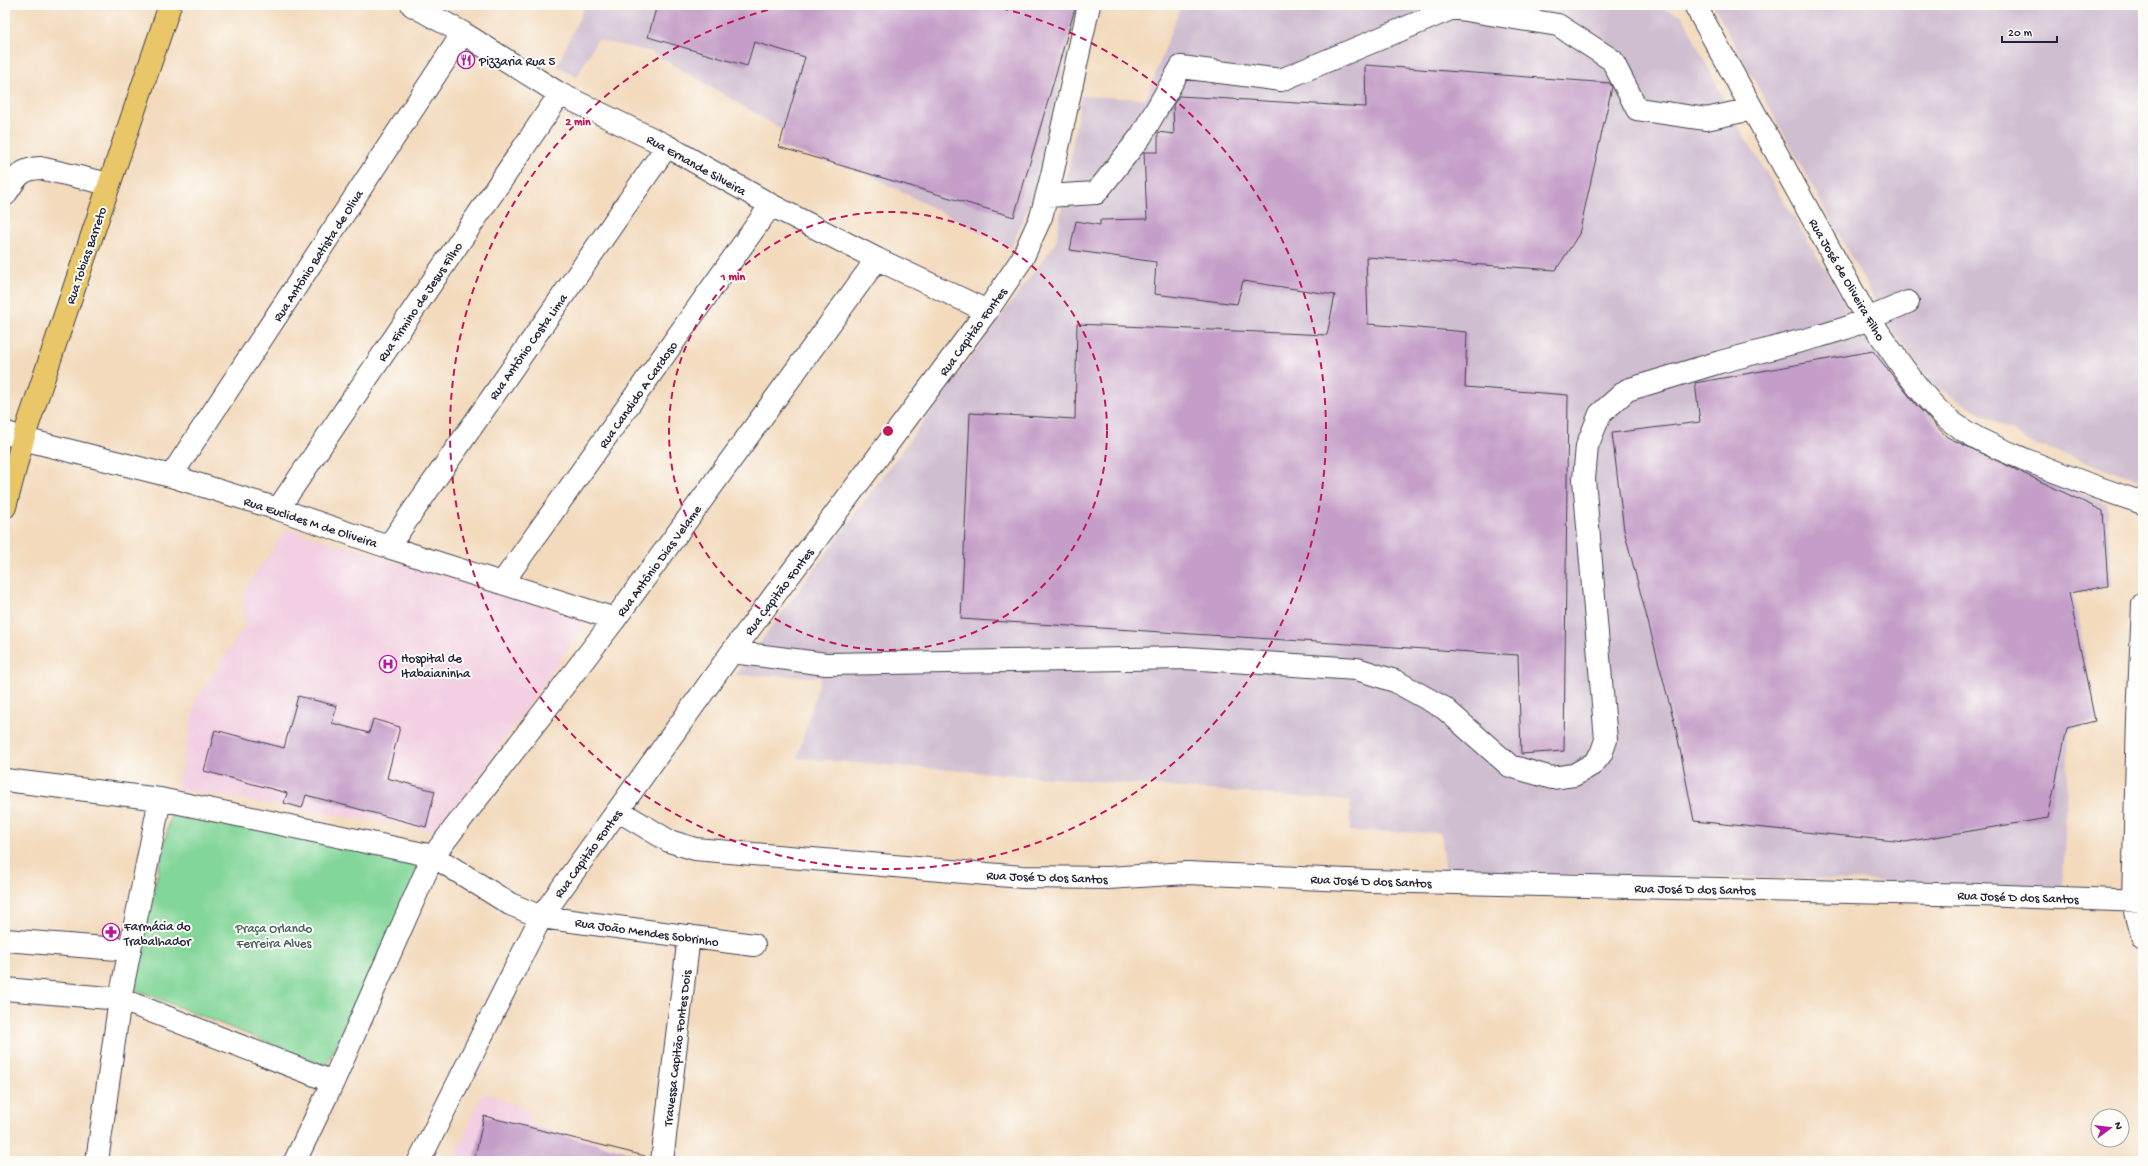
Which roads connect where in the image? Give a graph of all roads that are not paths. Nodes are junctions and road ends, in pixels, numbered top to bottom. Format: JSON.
{"nodes":[{"id":1,"x":170,"y":5,"type":"edge"},
{"id":2,"x":412,"y":5,"type":"edge"},
{"id":3,"x":1089,"y":5,"type":"edge"},
{"id":4,"x":1695,"y":5,"type":"edge"},
{"id":5,"x":463,"y":33,"type":"junction"},
{"id":6,"x":560,"y":94,"type":"junction"},
{"id":7,"x":1752,"y":109,"type":"junction"},
{"id":8,"x":667,"y":146,"type":"junction"},
{"id":9,"x":109,"y":184,"type":"junction"},
{"id":10,"x":5,"y":195,"type":"edge"},
{"id":11,"x":1047,"y":196,"type":"junction"},
{"id":12,"x":772,"y":205,"type":"junction"},
{"id":13,"x":877,"y":259,"type":"junction"},
{"id":14,"x":1908,"y":302,"type":"dead end"},
{"id":15,"x":988,"y":312,"type":"junction"},
{"id":16,"x":1869,"y":318,"type":"junction"},
{"id":17,"x":14,"y":435,"type":"edge"},
{"id":18,"x":171,"y":476,"type":"junction"},
{"id":19,"x":2143,"y":502,"type":"edge"},
{"id":20,"x":5,"y":507,"type":"edge"},
{"id":21,"x":278,"y":509,"type":"junction"},
{"id":22,"x":388,"y":547,"type":"junction"},
{"id":23,"x":502,"y":583,"type":"junction"},
{"id":24,"x":2143,"y":604,"type":"edge"},
{"id":25,"x":615,"y":618,"type":"junction"},
{"id":26,"x":732,"y":652,"type":"junction"},
{"id":27,"x":2140,"y":720,"type":"edge"},
{"id":28,"x":5,"y":780,"type":"edge"},
{"id":29,"x":160,"y":799,"type":"junction"},
{"id":30,"x":619,"y":811,"type":"junction"},
{"id":31,"x":433,"y":856,"type":"junction"},
{"id":32,"x":2138,"y":900,"type":"edge"},
{"id":33,"x":541,"y":917,"type":"junction"},
{"id":34,"x":689,"y":936,"type":"junction"},
{"id":35,"x":2143,"y":939,"type":"edge"},
{"id":36,"x":5,"y":940,"type":"edge"},
{"id":37,"x":754,"y":945,"type":"dead end"},
{"id":38,"x":130,"y":950,"type":"junction"},
{"id":39,"x":5,"y":989,"type":"edge"},
{"id":40,"x":120,"y":999,"type":"junction"},
{"id":41,"x":333,"y":1082,"type":"junction"},
{"id":42,"x":97,"y":1161,"type":"edge"},
{"id":43,"x":295,"y":1161,"type":"edge"},
{"id":44,"x":419,"y":1161,"type":"edge"},
{"id":45,"x":662,"y":1161,"type":"edge"}],
"edges":[{"from":1,"to":9,"type":"main road","name":"Rua Tobias Barreto"},
{"from":2,"to":5,"type":"street","name":"Rua Ernande Silveira"},
{"from":3,"to":11,"type":"street","name":"Rua Capitão Fontes"},
{"from":4,"to":7,"type":"street","name":"Rua José de Oliveira Filho"},
{"from":5,"to":6,"type":"street","name":"Rua Ernande Silveira"},
{"from":5,"to":18,"type":"street","name":"Rua Antônio Batista de Oliva"},
{"from":6,"to":8,"type":"street","name":"Rua Ernande Silveira"},
{"from":6,"to":21,"type":"street","name":"Rua Firmino de Jesus Filho"},
{"from":7,"to":11,"type":"street"},
{"from":7,"to":16,"type":"street","name":"Rua José de Oliveira Filho"},
{"from":8,"to":12,"type":"street","name":"Rua Ernande Silveira"},
{"from":8,"to":22,"type":"street","name":"Rua Antônio Costa Lima"},
{"from":9,"to":10,"type":"street"},
{"from":9,"to":17,"type":"main road","name":"Rua Tobias Barreto"},
{"from":11,"to":15,"type":"street","name":"Rua Capitão Fontes"},
{"from":12,"to":13,"type":"street","name":"Rua Ernande Silveira"},
{"from":12,"to":23,"type":"street","name":"Rua Candido A Cardoso"},
{"from":13,"to":15,"type":"street","name":"Rua Ernande Silveira"},
{"from":13,"to":25,"type":"street","name":"Rua Antônio Dias Velame"},
{"from":14,"to":16,"type":"street"},
{"from":15,"to":26,"type":"street","name":"Rua Capitão Fontes"},
{"from":16,"to":19,"type":"street","name":"Rua José de Oliveira Filho"},
{"from":16,"to":26,"type":"street"},
{"from":17,"to":18,"type":"street","name":"Rua Euclides M de Oliveira"},
{"from":17,"to":20,"type":"main road","name":"Rua Tobias Barreto"},
{"from":18,"to":21,"type":"street","name":"Rua Euclides M de Oliveira"},
{"from":21,"to":22,"type":"street","name":"Rua Euclides M de Oliveira"},
{"from":22,"to":23,"type":"street","name":"Rua Euclides M de Oliveira"},
{"from":23,"to":25,"type":"street","name":"Rua Euclides M de Oliveira"},
{"from":24,"to":27,"type":"street"},
{"from":25,"to":31,"type":"street","name":"Rua Antônio Dias Velame"},
{"from":26,"to":30,"type":"street","name":"Rua Capitão Fontes"},
{"from":27,"to":32,"type":"street"},
{"from":28,"to":29,"type":"street"},
{"from":29,"to":31,"type":"street"},
{"from":29,"to":38,"type":"street"},
{"from":30,"to":32,"type":"street","name":"Rua José D dos Santos"},
{"from":30,"to":33,"type":"street","name":"Rua Capitão Fontes"},
{"from":31,"to":33,"type":"street","name":"Rua João Mendes Sobrinho"},
{"from":31,"to":41,"type":"street"},
{"from":32,"to":35,"type":"street"},
{"from":33,"to":34,"type":"street","name":"Rua João Mendes Sobrinho"},
{"from":33,"to":44,"type":"street","name":"Rua Capitão Fontes"},
{"from":34,"to":37,"type":"street","name":"Rua João Mendes Sobrinho"},
{"from":34,"to":45,"type":"street","name":"Travessa Capitão Fontes Dois"},
{"from":36,"to":38,"type":"street"},
{"from":38,"to":40,"type":"street"},
{"from":39,"to":40,"type":"street"},
{"from":40,"to":41,"type":"street"},
{"from":40,"to":42,"type":"street"},
{"from":41,"to":43,"type":"street"}]}
